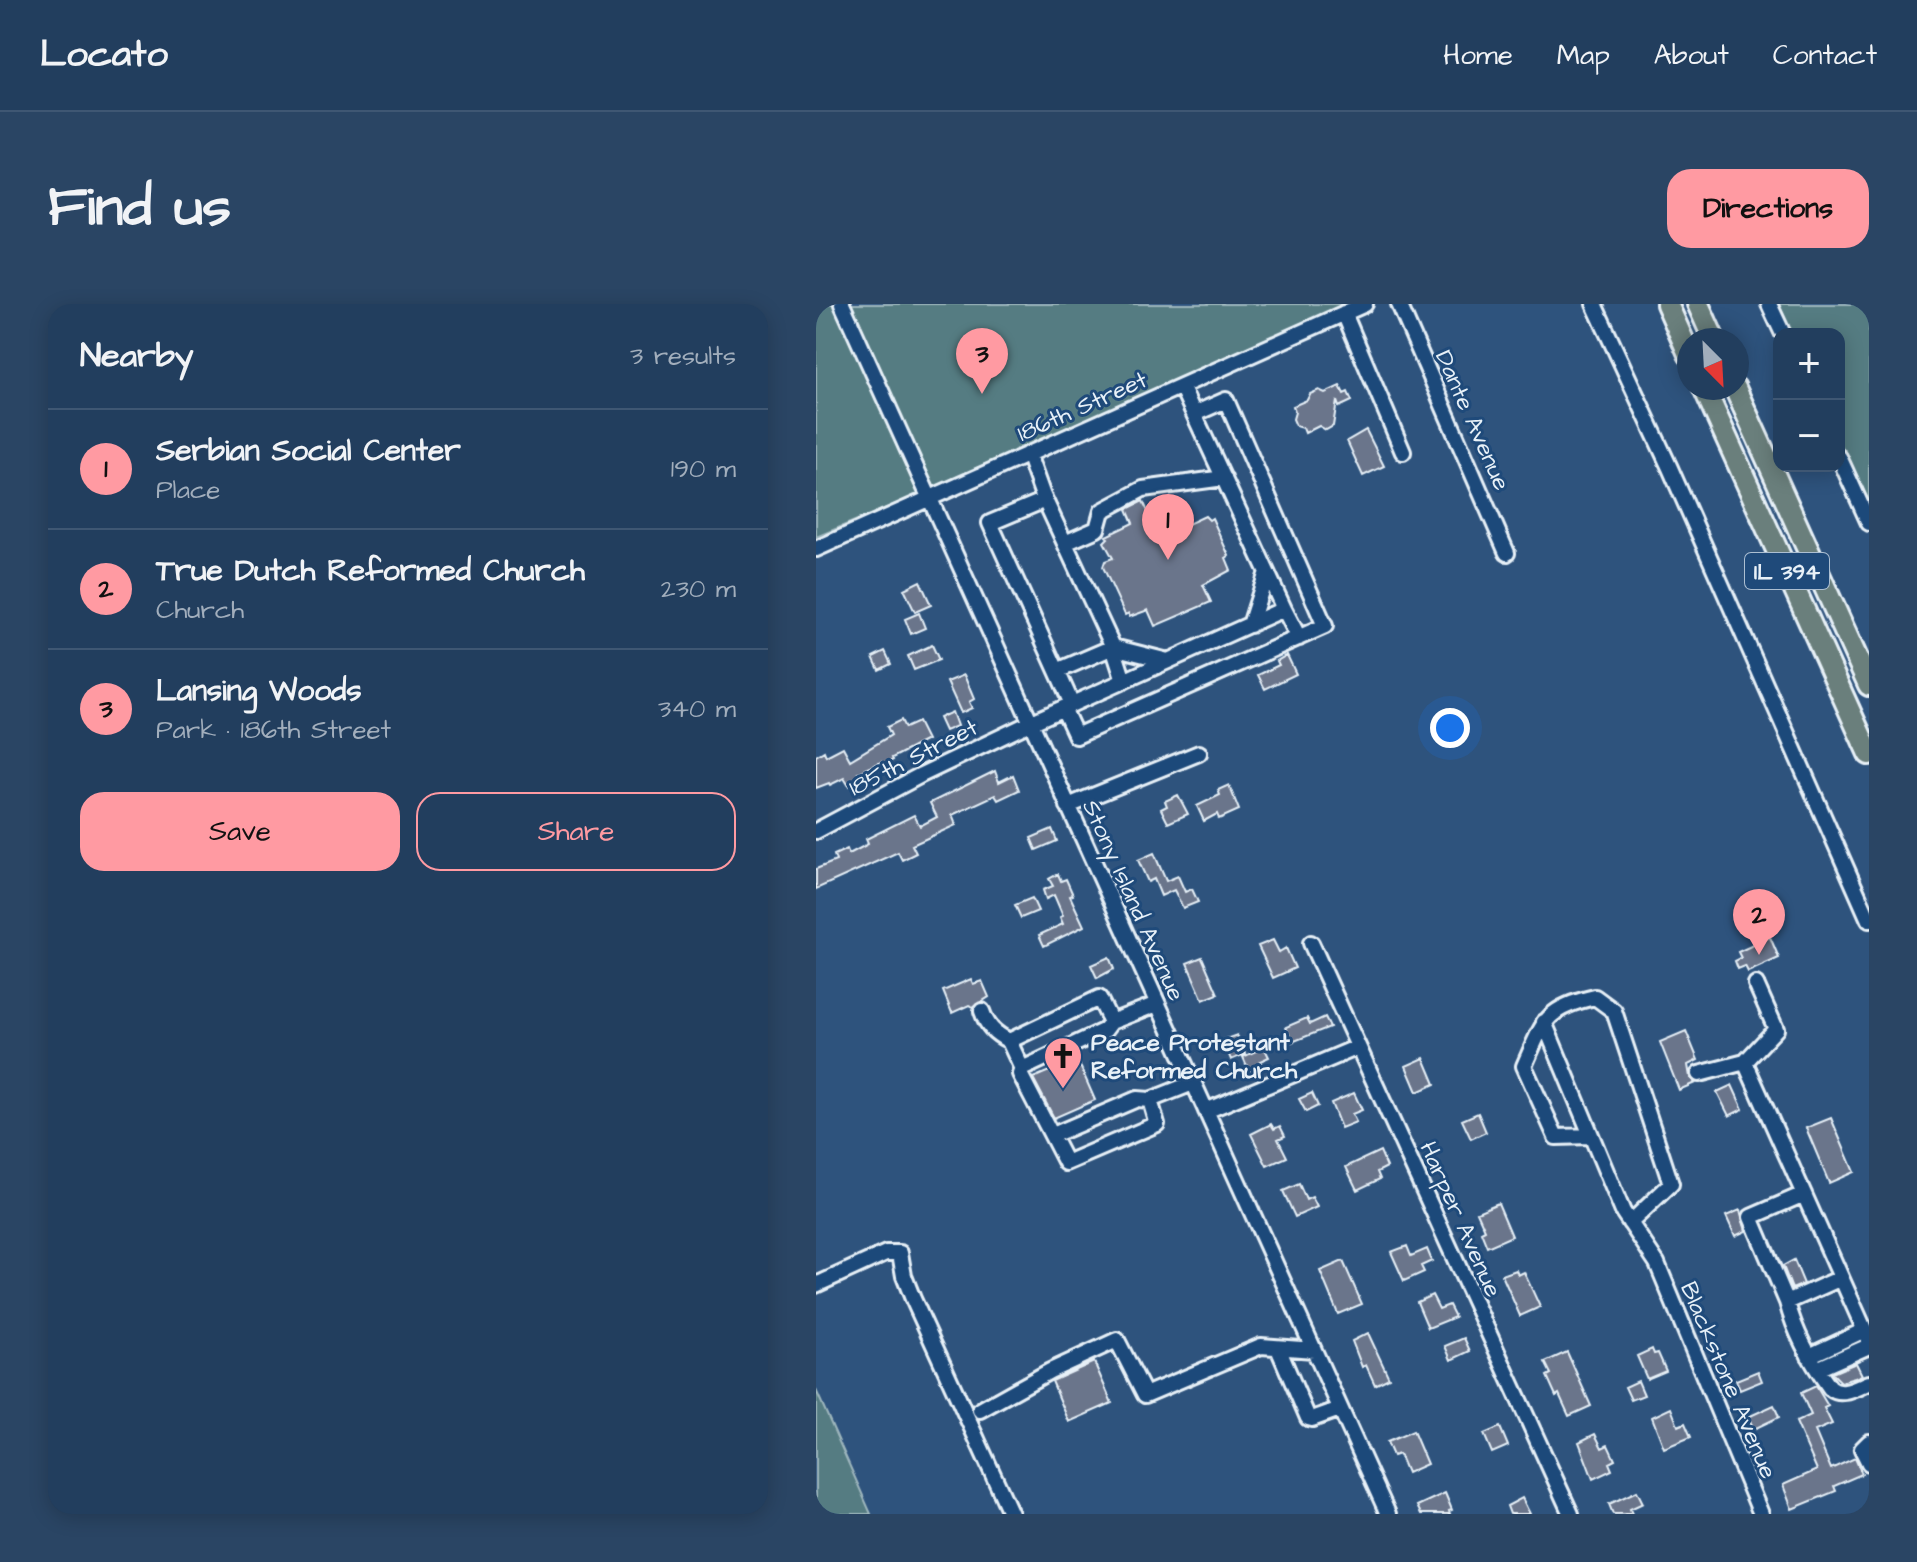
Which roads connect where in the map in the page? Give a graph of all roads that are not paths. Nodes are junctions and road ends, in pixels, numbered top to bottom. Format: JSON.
{"nodes":[{"id":1,"x":842,"y":304,"type":"edge"},
{"id":2,"x":1365,"y":304,"type":"edge"},
{"id":3,"x":1399,"y":304,"type":"edge"},
{"id":4,"x":1594,"y":304,"type":"edge"},
{"id":5,"x":1667,"y":304,"type":"edge"},
{"id":6,"x":1698,"y":304,"type":"edge"},
{"id":7,"x":1769,"y":304,"type":"edge"},
{"id":8,"x":1344,"y":313,"type":"junction"},
{"id":9,"x":1678,"y":328,"type":"edge"},
{"id":10,"x":1709,"y":328,"type":"edge"},
{"id":11,"x":1780,"y":328,"type":"edge"},
{"id":12,"x":1181,"y":386,"type":"junction"},
{"id":13,"x":1709,"y":400,"type":"edge"},
{"id":14,"x":1740,"y":400,"type":"edge"},
{"id":15,"x":1194,"y":414,"type":"junction"},
{"id":16,"x":1403,"y":452,"type":"dead end"},
{"id":17,"x":1028,"y":454,"type":"junction"},
{"id":18,"x":1845,"y":470,"type":"edge"},
{"id":19,"x":1224,"y":478,"type":"junction"},
{"id":20,"x":929,"y":498,"type":"junction"},
{"id":21,"x":1045,"y":500,"type":"junction"},
{"id":22,"x":1869,"y":523,"type":"edge"},
{"id":23,"x":1065,"y":543,"type":"junction"},
{"id":24,"x":816,"y":549,"type":"edge"},
{"id":25,"x":1507,"y":553,"type":"dead end"},
{"id":26,"x":1267,"y":572,"type":"junction"},
{"id":27,"x":1284,"y":609,"type":"junction"},
{"id":28,"x":1250,"y":625,"type":"junction"},
{"id":29,"x":1299,"y":638,"type":"junction"},
{"id":30,"x":1113,"y":647,"type":"junction"},
{"id":31,"x":1168,"y":661,"type":"junction"},
{"id":32,"x":1057,"y":671,"type":"junction"},
{"id":33,"x":1124,"y":681,"type":"junction"},
{"id":34,"x":1869,"y":685,"type":"edge"},
{"id":35,"x":1068,"y":706,"type":"junction"},
{"id":36,"x":1030,"y":723,"type":"junction"},
{"id":37,"x":1199,"y":753,"type":"dead end"},
{"id":38,"x":1869,"y":754,"type":"edge"},
{"id":39,"x":1068,"y":806,"type":"junction"},
{"id":40,"x":816,"y":831,"type":"edge"},
{"id":41,"x":1869,"y":920,"type":"edge"},
{"id":42,"x":1311,"y":943,"type":"dead end"},
{"id":43,"x":1756,"y":984,"type":"dead end"},
{"id":44,"x":1157,"y":1004,"type":"junction"},
{"id":45,"x":982,"y":1011,"type":"dead end"},
{"id":46,"x":1111,"y":1022,"type":"junction"},
{"id":47,"x":1544,"y":1022,"type":"junction"},
{"id":48,"x":1009,"y":1041,"type":"junction"},
{"id":49,"x":1358,"y":1047,"type":"junction"},
{"id":50,"x":1745,"y":1062,"type":"junction"},
{"id":51,"x":1022,"y":1069,"type":"junction"},
{"id":52,"x":1699,"y":1074,"type":"dead end"},
{"id":53,"x":1193,"y":1083,"type":"junction"},
{"id":54,"x":1150,"y":1100,"type":"junction"},
{"id":55,"x":1206,"y":1111,"type":"junction"},
{"id":56,"x":1053,"y":1135,"type":"junction"},
{"id":57,"x":1591,"y":1136,"type":"junction"},
{"id":58,"x":1804,"y":1194,"type":"junction"},
{"id":59,"x":1630,"y":1223,"type":"junction"},
{"id":60,"x":1841,"y":1278,"type":"junction"},
{"id":61,"x":816,"y":1285,"type":"edge"},
{"id":62,"x":1787,"y":1302,"type":"junction"},
{"id":63,"x":1867,"y":1335,"type":"edge"},
{"id":64,"x":1869,"y":1346,"type":"edge"},
{"id":65,"x":1278,"y":1348,"type":"junction"},
{"id":66,"x":1314,"y":1350,"type":"junction"},
{"id":67,"x":1809,"y":1356,"type":"junction"},
{"id":68,"x":1817,"y":1369,"type":"junction"},
{"id":69,"x":1869,"y":1383,"type":"edge"},
{"id":70,"x":1340,"y":1409,"type":"junction"},
{"id":71,"x":980,"y":1410,"type":"dead end"},
{"id":72,"x":1869,"y":1442,"type":"edge"},
{"id":73,"x":1869,"y":1463,"type":"edge"},
{"id":74,"x":1011,"y":1514,"type":"edge"},
{"id":75,"x":1388,"y":1514,"type":"edge"},
{"id":76,"x":1571,"y":1514,"type":"edge"},
{"id":77,"x":1761,"y":1514,"type":"edge"}],
"edges":[{"from":1,"to":20,"type":"street","name":"Stony Island Avenue"},
{"from":2,"to":8,"type":"street","name":"186th Street"},
{"from":3,"to":25,"type":"street","name":"Dante Avenue"},
{"from":4,"to":41,"type":"street"},
{"from":5,"to":9,"type":"highway"},
{"from":6,"to":10,"type":"highway"},
{"from":7,"to":11,"type":"street"},
{"from":8,"to":12,"type":"street","name":"186th Street"},
{"from":8,"to":16,"type":"street"},
{"from":12,"to":15,"type":"street"},
{"from":12,"to":17,"type":"street","name":"186th Street"},
{"from":13,"to":38,"type":"highway","number":"IL 394"},
{"from":14,"to":34,"type":"highway","number":"IL 394"},
{"from":15,"to":19,"type":"street"},
{"from":15,"to":29,"type":"street"},
{"from":17,"to":20,"type":"street","name":"186th Street"},
{"from":17,"to":21,"type":"street"},
{"from":18,"to":22,"type":"street"},
{"from":19,"to":23,"type":"street"},
{"from":19,"to":26,"type":"street"},
{"from":20,"to":24,"type":"street","name":"186th Street"},
{"from":20,"to":36,"type":"street","name":"Stony Island Avenue"},
{"from":21,"to":23,"type":"street"},
{"from":21,"to":32,"type":"street"},
{"from":23,"to":30,"type":"street"},
{"from":26,"to":27,"type":"street"},
{"from":26,"to":28,"type":"street"},
{"from":27,"to":28,"type":"street"},
{"from":27,"to":29,"type":"street"},
{"from":28,"to":31,"type":"street"},
{"from":29,"to":35,"type":"street"},
{"from":30,"to":31,"type":"street"},
{"from":30,"to":32,"type":"street"},
{"from":30,"to":33,"type":"street"},
{"from":31,"to":33,"type":"street","name":"185th Street"},
{"from":32,"to":35,"type":"street"},
{"from":33,"to":35,"type":"street","name":"185th Street"},
{"from":35,"to":36,"type":"street","name":"185th Street"},
{"from":36,"to":39,"type":"street","name":"Stony Island Avenue"},
{"from":36,"to":40,"type":"street","name":"185th Street"},
{"from":37,"to":39,"type":"street"},
{"from":39,"to":44,"type":"street","name":"Stony Island Avenue"},
{"from":42,"to":49,"type":"street","name":"Harper Avenue"},
{"from":43,"to":50,"type":"street"},
{"from":44,"to":46,"type":"street"},
{"from":44,"to":53,"type":"street","name":"Stony Island Avenue"},
{"from":45,"to":48,"type":"street"},
{"from":46,"to":48,"type":"street"},
{"from":46,"to":51,"type":"street"},
{"from":47,"to":57,"type":"street","name":"Blackstone Avenue"},
{"from":47,"to":57,"type":"street"},
{"from":47,"to":59,"type":"street"},
{"from":48,"to":51,"type":"street"},
{"from":49,"to":55,"type":"street"},
{"from":49,"to":76,"type":"street","name":"Harper Avenue"},
{"from":50,"to":52,"type":"street"},
{"from":50,"to":58,"type":"street"},
{"from":51,"to":56,"type":"street"},
{"from":53,"to":54,"type":"street"},
{"from":53,"to":55,"type":"street","name":"Stony Island Avenue"},
{"from":54,"to":56,"type":"street"},
{"from":54,"to":56,"type":"street"},
{"from":55,"to":66,"type":"street","name":"Stony Island Avenue"},
{"from":57,"to":59,"type":"street","name":"Blackstone Avenue"},
{"from":58,"to":60,"type":"street"},
{"from":58,"to":62,"type":"street"},
{"from":59,"to":77,"type":"street","name":"Blackstone Avenue"},
{"from":60,"to":62,"type":"street"},
{"from":60,"to":63,"type":"street"},
{"from":61,"to":74,"type":"street"},
{"from":62,"to":67,"type":"street"},
{"from":63,"to":67,"type":"street"},
{"from":64,"to":68,"type":"street"},
{"from":65,"to":66,"type":"street"},
{"from":65,"to":70,"type":"street"},
{"from":65,"to":71,"type":"street"},
{"from":66,"to":70,"type":"street","name":"Stony Island Avenue"},
{"from":67,"to":68,"type":"street"},
{"from":68,"to":69,"type":"street"},
{"from":70,"to":75,"type":"street","name":"Stony Island Avenue"},
{"from":72,"to":73,"type":"street"}]}
